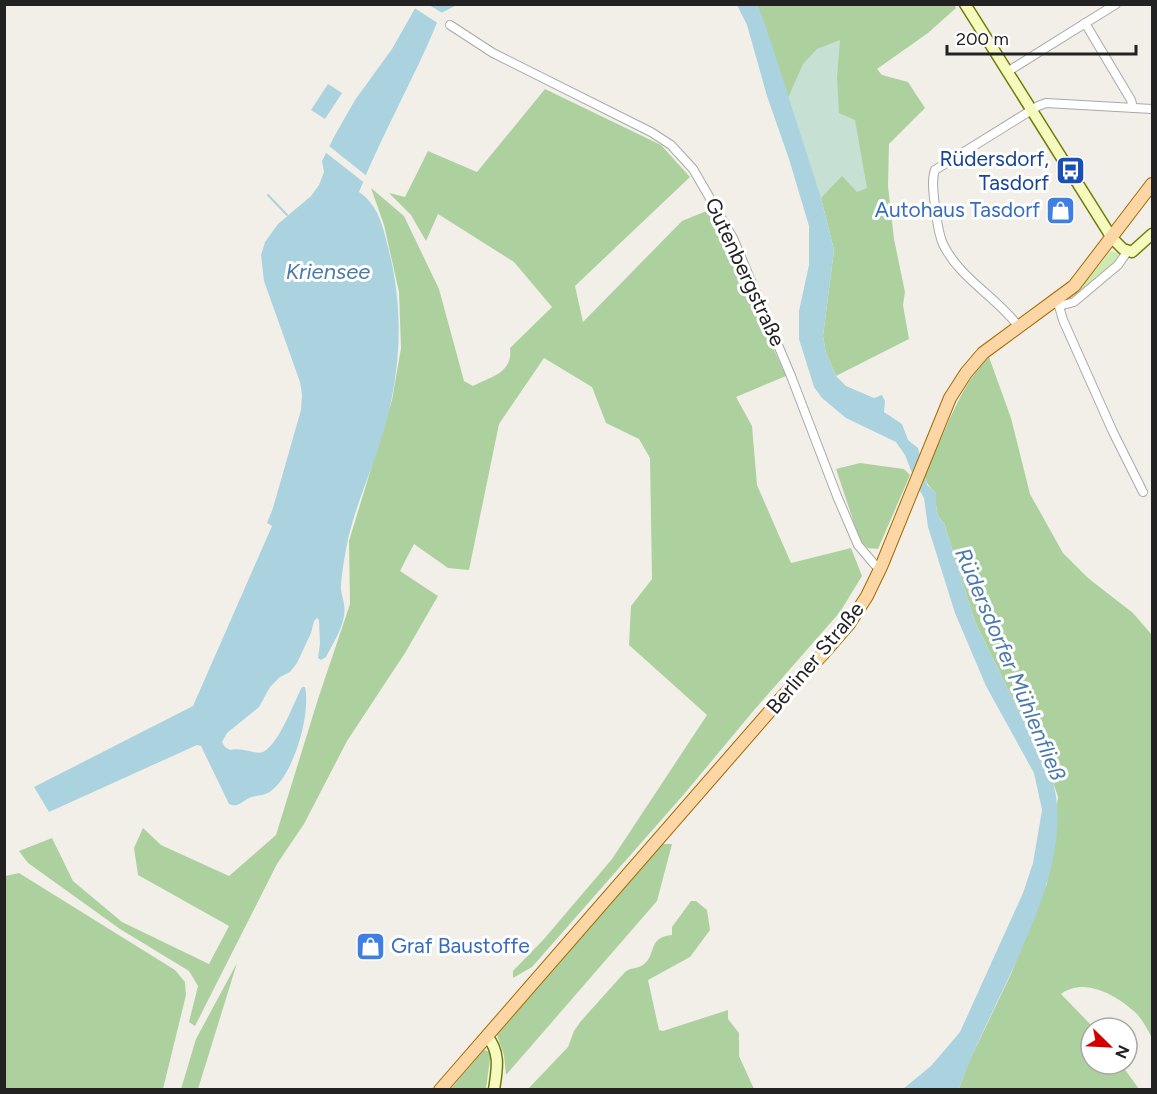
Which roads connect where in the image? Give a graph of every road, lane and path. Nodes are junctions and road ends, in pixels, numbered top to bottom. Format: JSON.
{"nodes":[{"id":1,"x":965,"y":4,"type":"edge"},
{"id":2,"x":1116,"y":4,"type":"edge"},
{"id":3,"x":1085,"y":23,"type":"junction"},
{"id":4,"x":450,"y":25,"type":"dead end"},
{"id":5,"x":1007,"y":72,"type":"junction"},
{"id":6,"x":1133,"y":108,"type":"junction"},
{"id":7,"x":1031,"y":110,"type":"junction"},
{"id":8,"x":1152,"y":110,"type":"edge"},
{"id":9,"x":1152,"y":184,"type":"edge"},
{"id":10,"x":1152,"y":234,"type":"edge"},
{"id":11,"x":1113,"y":238,"type":"junction"},
{"id":12,"x":1127,"y":252,"type":"junction"},
{"id":13,"x":1057,"y":303,"type":"junction"},
{"id":14,"x":1019,"y":327,"type":"junction"},
{"id":15,"x":1143,"y":492,"type":"dead end"},
{"id":16,"x":881,"y":567,"type":"junction"},
{"id":17,"x":487,"y":1036,"type":"junction"},
{"id":18,"x":440,"y":1089,"type":"edge"},
{"id":19,"x":494,"y":1089,"type":"edge"}],
"edges":[{"from":1,"to":5,"type":"main road"},
{"from":2,"to":3,"type":"street"},
{"from":3,"to":5,"type":"street"},
{"from":3,"to":6,"type":"street"},
{"from":4,"to":16,"type":"street","name":"Gutenbergstraße"},
{"from":5,"to":7,"type":"main road"},
{"from":6,"to":7,"type":"street"},
{"from":6,"to":8,"type":"street"},
{"from":7,"to":11,"type":"main road"},
{"from":7,"to":14,"type":"street"},
{"from":9,"to":11,"type":"main road","name":"Berliner Straße"},
{"from":10,"to":12,"type":"main road"},
{"from":11,"to":12,"type":"main road"},
{"from":11,"to":13,"type":"main road","name":"Berliner Straße"},
{"from":12,"to":13,"type":"street"},
{"from":13,"to":14,"type":"main road","name":"Berliner Straße"},
{"from":13,"to":15,"type":"street"},
{"from":14,"to":16,"type":"main road","name":"Berliner Straße"},
{"from":16,"to":17,"type":"main road","name":"Berliner Straße"},
{"from":17,"to":18,"type":"main road","name":"Berliner Straße"},
{"from":17,"to":19,"type":"main road"}]}
